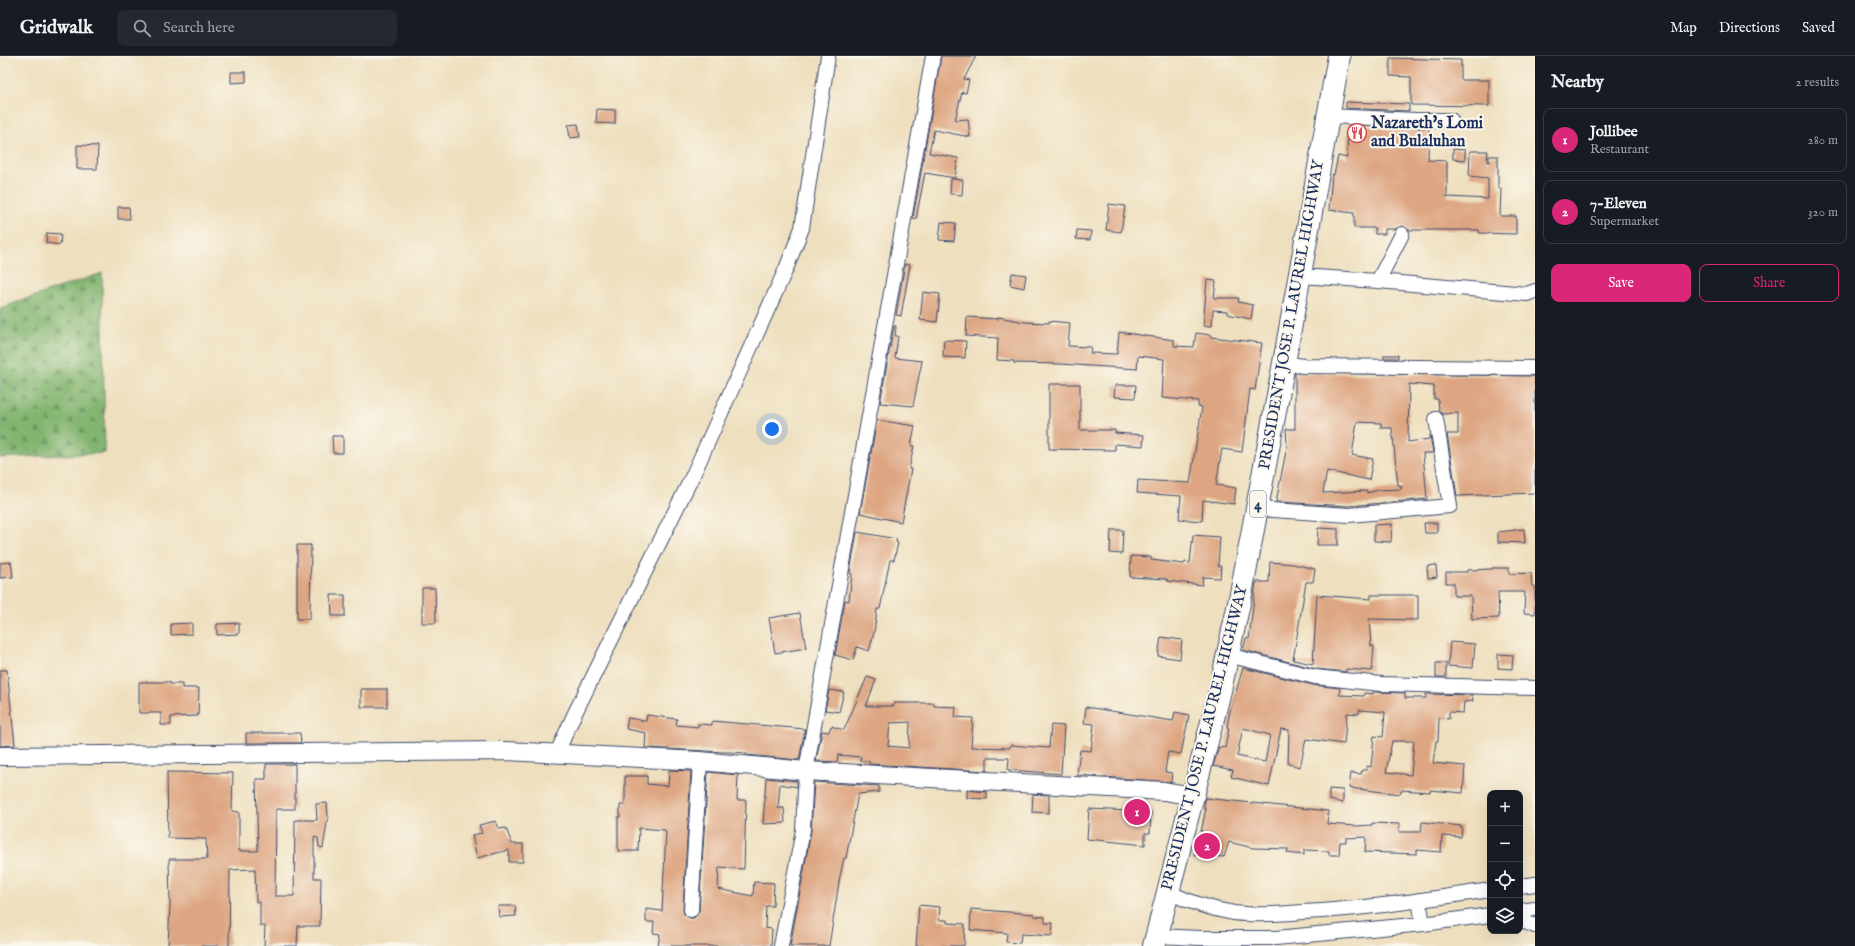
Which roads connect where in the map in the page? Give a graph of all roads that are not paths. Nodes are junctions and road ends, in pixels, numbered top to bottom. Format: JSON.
{"nodes":[{"id":1,"x":828,"y":56,"type":"edge"},
{"id":2,"x":933,"y":56,"type":"edge"},
{"id":3,"x":1339,"y":56,"type":"edge"},
{"id":4,"x":1328,"y":116,"type":"junction"},
{"id":5,"x":1451,"y":120,"type":"dead end"},
{"id":6,"x":1402,"y":234,"type":"dead end"},
{"id":7,"x":1300,"y":276,"type":"junction"},
{"id":8,"x":1378,"y":281,"type":"junction"},
{"id":9,"x":1535,"y":291,"type":"edge"},
{"id":10,"x":1284,"y":363,"type":"junction"},
{"id":11,"x":1535,"y":368,"type":"edge"},
{"id":12,"x":1436,"y":419,"type":"dead end"},
{"id":13,"x":1257,"y":509,"type":"junction"},
{"id":14,"x":1228,"y":655,"type":"junction"},
{"id":15,"x":1535,"y":688,"type":"edge"},
{"id":16,"x":557,"y":753,"type":"junction"},
{"id":17,"x":0,"y":756,"type":"edge"},
{"id":18,"x":700,"y":761,"type":"junction"},
{"id":19,"x":806,"y":771,"type":"junction"},
{"id":20,"x":1193,"y":796,"type":"junction"},
{"id":21,"x":1535,"y":884,"type":"edge"},
{"id":22,"x":1523,"y":886,"type":"edge"},
{"id":23,"x":1487,"y":890,"type":"edge"},
{"id":24,"x":1168,"y":892,"type":"junction"},
{"id":25,"x":1419,"y":900,"type":"junction"},
{"id":26,"x":1535,"y":909,"type":"edge"},
{"id":27,"x":691,"y":910,"type":"dead end"},
{"id":28,"x":1523,"y":911,"type":"edge"},
{"id":29,"x":1487,"y":915,"type":"edge"},
{"id":30,"x":1523,"y":921,"type":"edge"},
{"id":31,"x":1423,"y":924,"type":"junction"},
{"id":32,"x":1535,"y":926,"type":"edge"},
{"id":33,"x":1155,"y":941,"type":"edge"},
{"id":34,"x":781,"y":946,"type":"edge"}],
"edges":[{"from":1,"to":16,"type":"street"},
{"from":2,"to":19,"type":"street"},
{"from":3,"to":4,"type":"highway","name":"PRESIDENT JOSE P. LAUREL HIGHWAY","number":"4"},
{"from":4,"to":5,"type":"street"},
{"from":4,"to":7,"type":"highway","name":"PRESIDENT JOSE P. LAUREL HIGHWAY","number":"4"},
{"from":6,"to":8,"type":"street"},
{"from":7,"to":8,"type":"street"},
{"from":7,"to":10,"type":"highway","name":"PRESIDENT JOSE P. LAUREL HIGHWAY","number":"4"},
{"from":8,"to":9,"type":"street"},
{"from":10,"to":11,"type":"street"},
{"from":10,"to":13,"type":"highway","name":"PRESIDENT JOSE P. LAUREL HIGHWAY","number":"4"},
{"from":12,"to":13,"type":"street"},
{"from":13,"to":14,"type":"highway","name":"PRESIDENT JOSE P. LAUREL HIGHWAY","number":"4"},
{"from":14,"to":15,"type":"street"},
{"from":14,"to":20,"type":"highway","name":"PRESIDENT JOSE P. LAUREL HIGHWAY","number":"4"},
{"from":16,"to":17,"type":"street"},
{"from":16,"to":18,"type":"street"},
{"from":18,"to":19,"type":"street"},
{"from":18,"to":27,"type":"street"},
{"from":19,"to":20,"type":"street"},
{"from":19,"to":34,"type":"street"},
{"from":20,"to":24,"type":"highway","name":"PRESIDENT JOSE P. LAUREL HIGHWAY","number":"4"},
{"from":21,"to":22,"type":"street"},
{"from":23,"to":25,"type":"street"},
{"from":24,"to":25,"type":"street"},
{"from":24,"to":33,"type":"highway","name":"PRESIDENT JOSE P. LAUREL HIGHWAY","number":"4"},
{"from":25,"to":31,"type":"street"},
{"from":26,"to":28,"type":"street"},
{"from":29,"to":31,"type":"street"},
{"from":30,"to":32,"type":"street"},
{"from":31,"to":33,"type":"street"}]}
